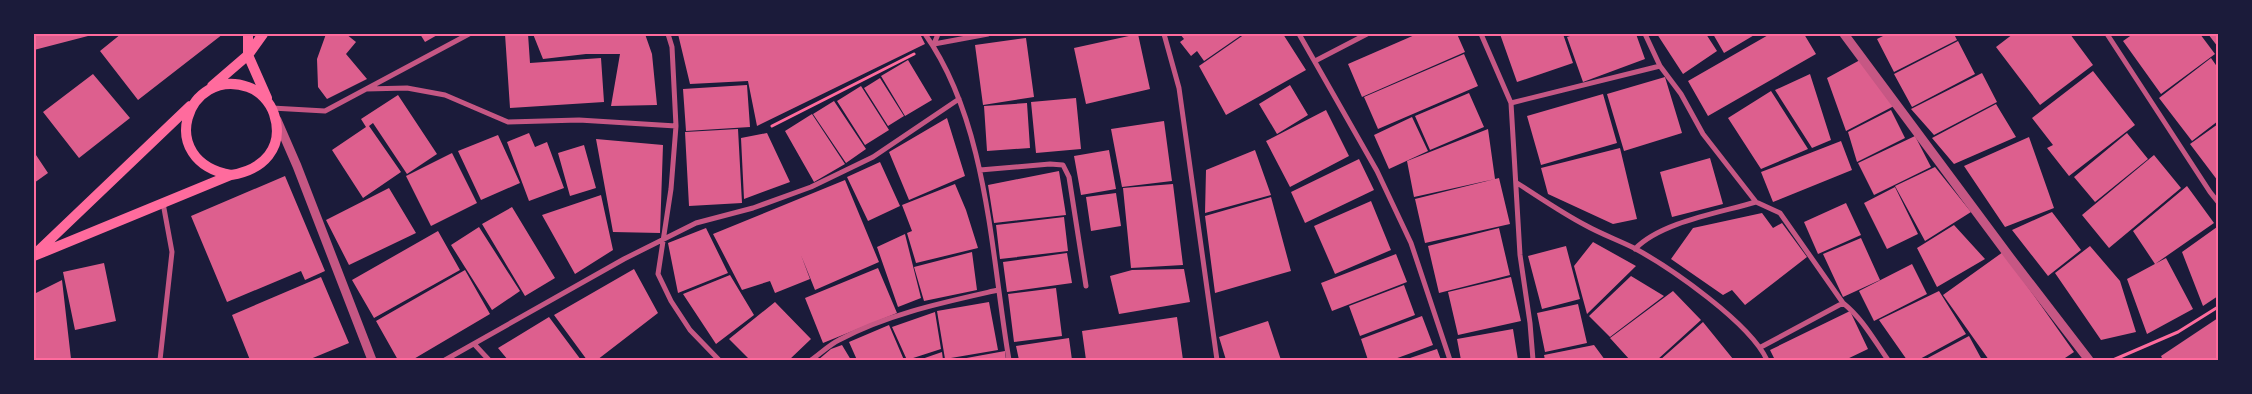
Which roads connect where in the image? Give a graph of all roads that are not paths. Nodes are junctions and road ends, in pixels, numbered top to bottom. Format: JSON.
{"nodes":[{"id":1,"x":248,"y":34,"type":"edge"},
{"id":2,"x":263,"y":34,"type":"edge"},
{"id":3,"x":469,"y":34,"type":"edge"},
{"id":4,"x":668,"y":34,"type":"edge"},
{"id":5,"x":925,"y":34,"type":"edge"},
{"id":6,"x":938,"y":34,"type":"edge"},
{"id":7,"x":988,"y":34,"type":"edge"},
{"id":8,"x":1164,"y":34,"type":"edge"},
{"id":9,"x":1299,"y":34,"type":"edge"},
{"id":10,"x":1367,"y":34,"type":"edge"},
{"id":11,"x":1481,"y":34,"type":"edge"},
{"id":12,"x":1645,"y":34,"type":"edge"},
{"id":13,"x":1844,"y":34,"type":"edge"},
{"id":14,"x":2107,"y":34,"type":"edge"},
{"id":15,"x":934,"y":44,"type":"junction"},
{"id":16,"x":248,"y":55,"type":"junction"},
{"id":17,"x":1315,"y":61,"type":"junction"},
{"id":18,"x":1660,"y":66,"type":"junction"},
{"id":19,"x":366,"y":90,"type":"junction"},
{"id":20,"x":201,"y":96,"type":"junction"},
{"id":21,"x":959,"y":99,"type":"junction"},
{"id":22,"x":1511,"y":103,"type":"junction"},
{"id":23,"x":272,"y":108,"type":"junction"},
{"id":24,"x":676,"y":126,"type":"junction"},
{"id":25,"x":980,"y":170,"type":"junction"},
{"id":26,"x":231,"y":175,"type":"junction"},
{"id":27,"x":1517,"y":183,"type":"junction"},
{"id":28,"x":1756,"y":202,"type":"junction"},
{"id":29,"x":2218,"y":202,"type":"edge"},
{"id":30,"x":163,"y":203,"type":"junction"},
{"id":31,"x":663,"y":240,"type":"junction"},
{"id":32,"x":1635,"y":249,"type":"junction"},
{"id":33,"x":34,"y":256,"type":"edge"},
{"id":34,"x":1086,"y":286,"type":"dead end"},
{"id":35,"x":998,"y":290,"type":"junction"},
{"id":36,"x":1843,"y":303,"type":"junction"},
{"id":37,"x":475,"y":345,"type":"junction"},
{"id":38,"x":1761,"y":347,"type":"junction"},
{"id":39,"x":160,"y":360,"type":"edge"},
{"id":40,"x":372,"y":360,"type":"edge"},
{"id":41,"x":445,"y":360,"type":"edge"},
{"id":42,"x":489,"y":360,"type":"edge"},
{"id":43,"x":719,"y":360,"type":"edge"},
{"id":44,"x":810,"y":360,"type":"edge"},
{"id":45,"x":1009,"y":360,"type":"edge"},
{"id":46,"x":1217,"y":360,"type":"edge"},
{"id":47,"x":1450,"y":360,"type":"edge"},
{"id":48,"x":1533,"y":360,"type":"edge"},
{"id":49,"x":1767,"y":360,"type":"edge"},
{"id":50,"x":1888,"y":360,"type":"edge"},
{"id":51,"x":2089,"y":360,"type":"edge"}],
"edges":[{"from":1,"to":16,"type":"main road"},
{"from":2,"to":16,"type":"main road"},
{"from":3,"to":19,"type":"street"},
{"from":4,"to":24,"type":"street"},
{"from":5,"to":15,"type":"street"},
{"from":6,"to":15,"type":"street"},
{"from":7,"to":15,"type":"street"},
{"from":8,"to":46,"type":"street"},
{"from":9,"to":17,"type":"street"},
{"from":10,"to":17,"type":"street"},
{"from":11,"to":22,"type":"street"},
{"from":12,"to":18,"type":"street"},
{"from":13,"to":51,"type":"street"},
{"from":14,"to":29,"type":"street"},
{"from":15,"to":21,"type":"street"},
{"from":16,"to":20,"type":"main road"},
{"from":16,"to":23,"type":"main road"},
{"from":17,"to":47,"type":"street"},
{"from":18,"to":22,"type":"street"},
{"from":18,"to":28,"type":"street"},
{"from":19,"to":23,"type":"street"},
{"from":19,"to":24,"type":"street"},
{"from":20,"to":23,"type":"main road"},
{"from":20,"to":26,"type":"main road"},
{"from":20,"to":33,"type":"main road"},
{"from":21,"to":25,"type":"street"},
{"from":21,"to":31,"type":"street"},
{"from":22,"to":27,"type":"street"},
{"from":23,"to":26,"type":"main road"},
{"from":23,"to":40,"type":"street"},
{"from":24,"to":31,"type":"street"},
{"from":25,"to":34,"type":"street"},
{"from":25,"to":35,"type":"street"},
{"from":26,"to":30,"type":"main road"},
{"from":27,"to":32,"type":"street"},
{"from":27,"to":48,"type":"street"},
{"from":28,"to":32,"type":"street"},
{"from":28,"to":36,"type":"street"},
{"from":30,"to":33,"type":"main road"},
{"from":30,"to":39,"type":"street"},
{"from":31,"to":37,"type":"street"},
{"from":31,"to":43,"type":"street"},
{"from":32,"to":38,"type":"street"},
{"from":35,"to":44,"type":"street"},
{"from":35,"to":45,"type":"street"},
{"from":36,"to":38,"type":"street"},
{"from":36,"to":50,"type":"street"},
{"from":37,"to":41,"type":"street"},
{"from":37,"to":42,"type":"street"},
{"from":38,"to":49,"type":"street"}]}
